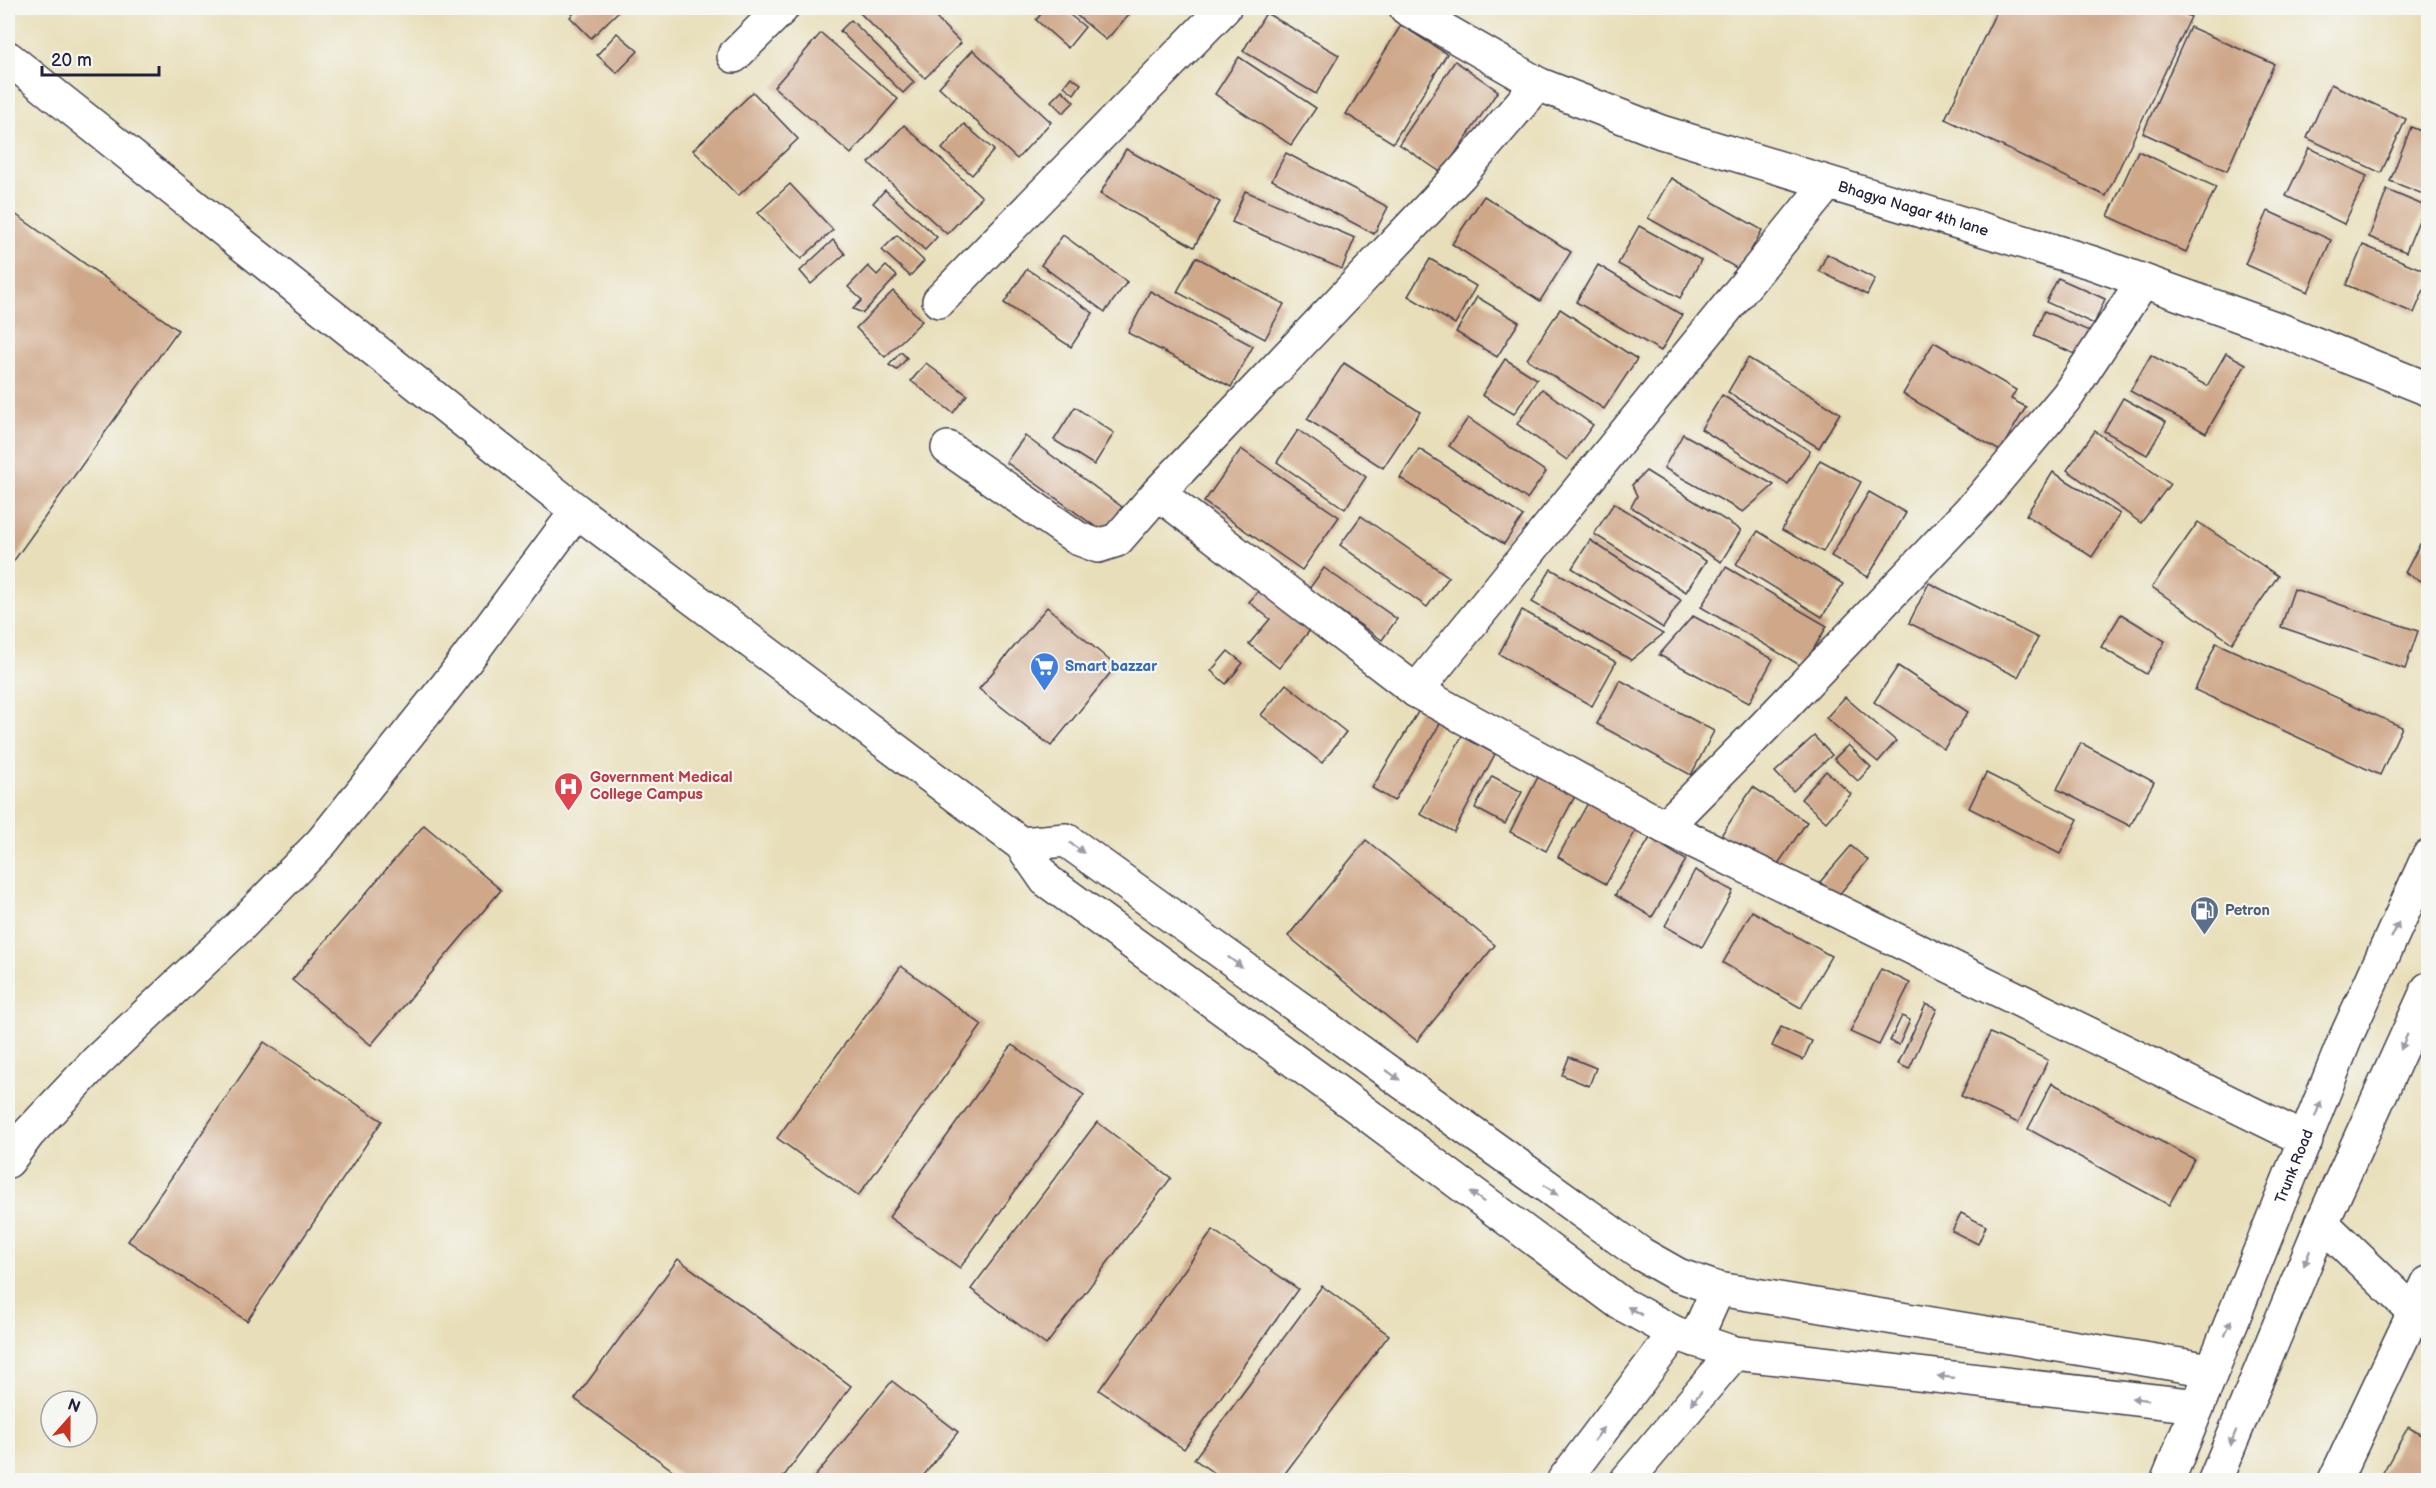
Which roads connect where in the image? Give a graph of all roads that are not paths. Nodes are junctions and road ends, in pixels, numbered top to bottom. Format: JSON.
{"nodes":[{"id":1,"x":782,"y":8,"type":"edge"},
{"id":2,"x":1224,"y":8,"type":"edge"},
{"id":3,"x":1406,"y":8,"type":"edge"},
{"id":4,"x":734,"y":56,"type":"dead end"},
{"id":5,"x":8,"y":58,"type":"edge"},
{"id":6,"x":1538,"y":84,"type":"junction"},
{"id":7,"x":1828,"y":183,"type":"junction"},
{"id":8,"x":2143,"y":281,"type":"junction"},
{"id":9,"x":939,"y":301,"type":"dead end"},
{"id":10,"x":2428,"y":389,"type":"edge"},
{"id":11,"x":948,"y":448,"type":"dead end"},
{"id":12,"x":1158,"y":493,"type":"junction"},
{"id":13,"x":577,"y":512,"type":"junction"},
{"id":14,"x":1416,"y":691,"type":"junction"},
{"id":15,"x":1665,"y":827,"type":"junction"},
{"id":16,"x":1021,"y":843,"type":"junction"},
{"id":17,"x":2428,"y":856,"type":"edge"},
{"id":18,"x":2428,"y":988,"type":"edge"},
{"id":19,"x":1423,"y":1097,"type":"junction"},
{"id":20,"x":1394,"y":1134,"type":"junction"},
{"id":21,"x":2306,"y":1140,"type":"junction"},
{"id":22,"x":8,"y":1161,"type":"edge"},
{"id":23,"x":2322,"y":1223,"type":"junction"},
{"id":24,"x":2428,"y":1283,"type":"edge"},
{"id":25,"x":1718,"y":1289,"type":"junction"},
{"id":26,"x":2422,"y":1318,"type":"edge"},
{"id":27,"x":1685,"y":1336,"type":"junction"},
{"id":28,"x":1734,"y":1353,"type":"junction"},
{"id":29,"x":2211,"y":1370,"type":"junction"},
{"id":30,"x":2198,"y":1406,"type":"junction"},
{"id":31,"x":1564,"y":1480,"type":"edge"},
{"id":32,"x":1627,"y":1480,"type":"edge"},
{"id":33,"x":2168,"y":1480,"type":"edge"},
{"id":34,"x":2216,"y":1480,"type":"edge"},
{"id":35,"x":2335,"y":1480,"type":"edge"}],
"edges":[{"from":1,"to":4,"type":"street"},
{"from":2,"to":9,"type":"street"},
{"from":3,"to":6,"type":"street","name":"Bhagya Nagar 4th lane"},
{"from":5,"to":13,"type":"street"},
{"from":6,"to":7,"type":"street","name":"Bhagya Nagar 4th lane"},
{"from":6,"to":12,"type":"street"},
{"from":7,"to":8,"type":"street","name":"Bhagya Nagar 4th lane"},
{"from":7,"to":14,"type":"street"},
{"from":8,"to":10,"type":"street","name":"Bhagya Nagar 4th lane"},
{"from":8,"to":15,"type":"street"},
{"from":11,"to":12,"type":"street"},
{"from":12,"to":14,"type":"street"},
{"from":13,"to":16,"type":"street"},
{"from":13,"to":22,"type":"street"},
{"from":14,"to":15,"type":"street"},
{"from":15,"to":21,"type":"street"},
{"from":16,"to":19,"type":"street","one_way":true},
{"from":16,"to":20,"type":"street"},
{"from":21,"to":17,"type":"street","name":"Trunk Road","one_way":true},
{"from":18,"to":23,"type":"street","one_way":true},
{"from":19,"to":20,"type":"street"},
{"from":19,"to":25,"type":"street","one_way":true},
{"from":27,"to":20,"type":"street","one_way":true},
{"from":29,"to":21,"type":"street","name":"Trunk Road","one_way":true},
{"from":23,"to":26,"type":"street"},
{"from":23,"to":34,"type":"street","one_way":true},
{"from":24,"to":26,"type":"street"},
{"from":25,"to":27,"type":"street"},
{"from":25,"to":29,"type":"street"},
{"from":26,"to":35,"type":"street"},
{"from":27,"to":28,"type":"street"},
{"from":31,"to":27,"type":"street","one_way":true},
{"from":30,"to":28,"type":"street","one_way":true},
{"from":28,"to":32,"type":"street","one_way":true},
{"from":29,"to":30,"type":"street","name":"Trunk Road"},
{"from":30,"to":33,"type":"street","name":"Trunk Road"}]}
